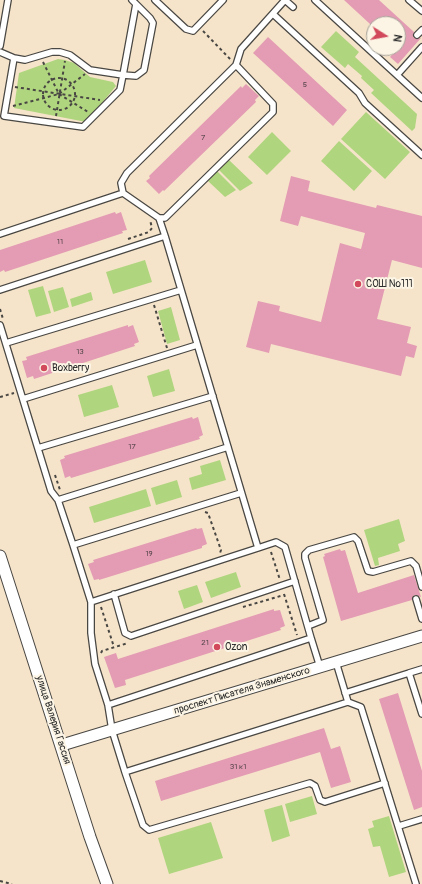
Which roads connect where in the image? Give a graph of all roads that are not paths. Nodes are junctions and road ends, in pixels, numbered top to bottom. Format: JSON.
{"nodes":[{"id":1,"x":8,"y":0,"type":"edge"},
{"id":2,"x":155,"y":0,"type":"edge"},
{"id":3,"x":223,"y":0,"type":"edge"},
{"id":4,"x":285,"y":0,"type":"edge"},
{"id":5,"x":315,"y":0,"type":"edge"},
{"id":6,"x":409,"y":0,"type":"edge"},
{"id":7,"x":134,"y":2,"type":"edge"},
{"id":8,"x":292,"y":7,"type":"dead end"},
{"id":9,"x":422,"y":12,"type":"edge"},
{"id":10,"x":273,"y":14,"type":"junction"},
{"id":11,"x":422,"y":30,"type":"edge"},
{"id":12,"x":417,"y":35,"type":"dead end"},
{"id":13,"x":0,"y":46,"type":"edge"},
{"id":14,"x":422,"y":47,"type":"edge"},
{"id":15,"x":0,"y":52,"type":"edge"},
{"id":16,"x":14,"y":58,"type":"junction"},
{"id":17,"x":236,"y":65,"type":"junction"},
{"id":18,"x":123,"y":75,"type":"junction"},
{"id":19,"x":397,"y":75,"type":"junction"},
{"id":20,"x":422,"y":98,"type":"edge"},
{"id":21,"x":422,"y":153,"type":"edge"},
{"id":22,"x":122,"y":193,"type":"junction"},
{"id":23,"x":159,"y":218,"type":"junction"},
{"id":24,"x":0,"y":234,"type":"edge"},
{"id":25,"x":165,"y":236,"type":"junction"},
{"id":26,"x":0,"y":290,"type":"edge"},
{"id":27,"x":181,"y":290,"type":"junction"},
{"id":28,"x":0,"y":325,"type":"edge"},
{"id":29,"x":6,"y":343,"type":"junction"},
{"id":30,"x":197,"y":345,"type":"junction"},
{"id":31,"x":213,"y":396,"type":"junction"},
{"id":32,"x":23,"y":399,"type":"junction"},
{"id":33,"x":228,"y":447,"type":"junction"},
{"id":34,"x":38,"y":448,"type":"junction"},
{"id":35,"x":242,"y":493,"type":"junction"},
{"id":36,"x":58,"y":500,"type":"junction"},
{"id":37,"x":73,"y":545,"type":"junction"},
{"id":38,"x":258,"y":548,"type":"junction"},
{"id":39,"x":0,"y":556,"type":"edge"},
{"id":40,"x":295,"y":581,"type":"junction"},
{"id":41,"x":422,"y":587,"type":"edge"},
{"id":42,"x":114,"y":594,"type":"junction"},
{"id":43,"x":416,"y":599,"type":"dead end"},
{"id":44,"x":91,"y":602,"type":"junction"},
{"id":45,"x":422,"y":620,"type":"edge"},
{"id":46,"x":308,"y":626,"type":"junction"},
{"id":47,"x":422,"y":636,"type":"edge"},
{"id":48,"x":311,"y":638,"type":"junction"},
{"id":49,"x":336,"y":662,"type":"junction"},
{"id":50,"x":320,"y":667,"type":"junction"},
{"id":51,"x":422,"y":669,"type":"edge"},
{"id":52,"x":409,"y":673,"type":"junction"},
{"id":53,"x":345,"y":694,"type":"junction"},
{"id":54,"x":348,"y":702,"type":"junction"},
{"id":55,"x":108,"y":705,"type":"junction"},
{"id":56,"x":422,"y":714,"type":"edge"},
{"id":57,"x":112,"y":730,"type":"junction"},
{"id":58,"x":62,"y":745,"type":"junction"},
{"id":59,"x":126,"y":772,"type":"junction"},
{"id":60,"x":385,"y":783,"type":"junction"},
{"id":61,"x":422,"y":819,"type":"edge"},
{"id":62,"x":398,"y":826,"type":"junction"},
{"id":63,"x":422,"y":882,"type":"edge"},
{"id":64,"x":107,"y":884,"type":"edge"},
{"id":65,"x":417,"y":884,"type":"edge"}],
"edges":[{"from":1,"to":13,"type":"lane"},
{"from":2,"to":3,"type":"lane"},
{"from":4,"to":8,"type":"lane"},
{"from":4,"to":10,"type":"lane"},
{"from":5,"to":19,"type":"lane"},
{"from":6,"to":9,"type":"lane"},
{"from":7,"to":18,"type":"lane"},
{"from":7,"to":18,"type":"lane"},
{"from":10,"to":17,"type":"lane"},
{"from":10,"to":21,"type":"lane"},
{"from":11,"to":12,"type":"lane"},
{"from":14,"to":19,"type":"lane"},
{"from":15,"to":16,"type":"lane"},
{"from":16,"to":18,"type":"lane"},
{"from":16,"to":18,"type":"lane"},
{"from":17,"to":22,"type":"lane"},
{"from":17,"to":23,"type":"lane"},
{"from":19,"to":20,"type":"lane"},
{"from":22,"to":23,"type":"lane"},
{"from":22,"to":24,"type":"lane"},
{"from":23,"to":25,"type":"lane"},
{"from":25,"to":26,"type":"lane"},
{"from":25,"to":27,"type":"lane"},
{"from":27,"to":29,"type":"lane"},
{"from":27,"to":30,"type":"lane"},
{"from":28,"to":29,"type":"lane"},
{"from":29,"to":32,"type":"lane"},
{"from":30,"to":31,"type":"lane"},
{"from":30,"to":32,"type":"lane"},
{"from":31,"to":33,"type":"lane"},
{"from":31,"to":34,"type":"lane"},
{"from":32,"to":34,"type":"lane"},
{"from":33,"to":35,"type":"lane"},
{"from":33,"to":36,"type":"lane"},
{"from":34,"to":36,"type":"lane"},
{"from":35,"to":37,"type":"lane"},
{"from":35,"to":38,"type":"lane"},
{"from":36,"to":37,"type":"lane"},
{"from":37,"to":44,"type":"lane"},
{"from":38,"to":40,"type":"lane"},
{"from":38,"to":42,"type":"lane"},
{"from":39,"to":58,"type":"street","name":"улица Валерия Гассия"},
{"from":40,"to":42,"type":"lane"},
{"from":40,"to":46,"type":"lane"},
{"from":41,"to":46,"type":"lane"},
{"from":42,"to":44,"type":"lane"},
{"from":43,"to":45,"type":"lane"},
{"from":44,"to":55,"type":"lane"},
{"from":46,"to":48,"type":"lane"},
{"from":47,"to":49,"type":"street","name":"проспект Писателя Знаменского"},
{"from":48,"to":50,"type":"lane"},
{"from":48,"to":55,"type":"lane"},
{"from":49,"to":50,"type":"street","name":"проспект Писателя Знаменского"},
{"from":49,"to":53,"type":"lane"},
{"from":50,"to":57,"type":"street","name":"проспект Писателя Знаменского"},
{"from":51,"to":52,"type":"lane"},
{"from":52,"to":53,"type":"lane"},
{"from":52,"to":56,"type":"lane"},
{"from":53,"to":54,"type":"lane"},
{"from":54,"to":59,"type":"lane"},
{"from":54,"to":60,"type":"lane"},
{"from":55,"to":57,"type":"lane"},
{"from":57,"to":58,"type":"street","name":"проспект Писателя Знаменского"},
{"from":57,"to":59,"type":"lane"},
{"from":58,"to":64,"type":"street","name":"улица Валерия Гассия"},
{"from":59,"to":60,"type":"lane"},
{"from":60,"to":62,"type":"lane"},
{"from":61,"to":62,"type":"lane"},
{"from":62,"to":65,"type":"lane"},
{"from":63,"to":65,"type":"lane"}]}
